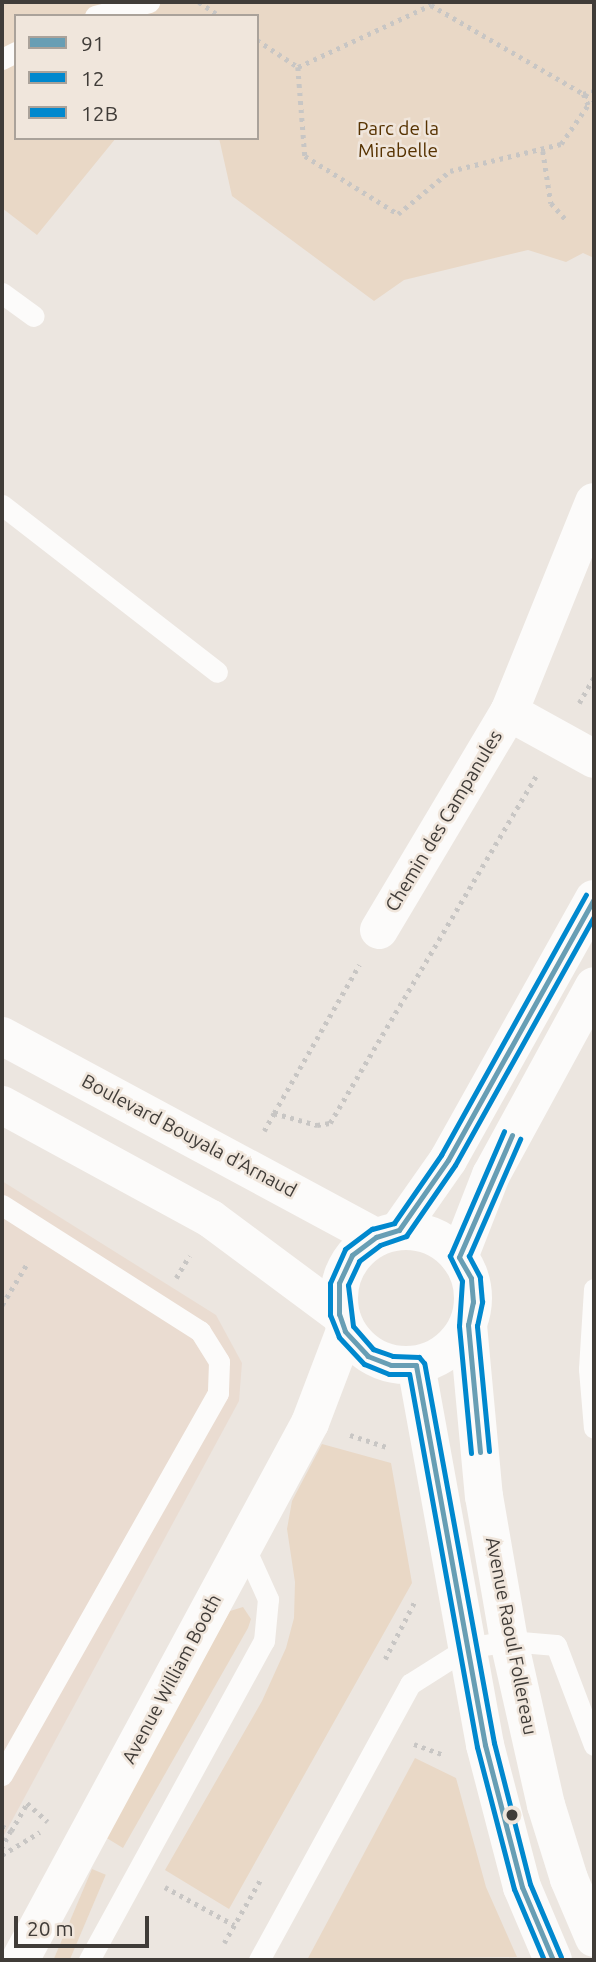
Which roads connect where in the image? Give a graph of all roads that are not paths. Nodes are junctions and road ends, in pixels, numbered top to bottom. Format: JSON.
{"nodes":[{"id":1,"x":149,"y":2,"type":"edge"},
{"id":2,"x":103,"y":14,"type":"edge"},
{"id":3,"x":2,"y":293,"type":"edge"},
{"id":4,"x":34,"y":316,"type":"dead end"},
{"id":5,"x":594,"y":502,"type":"edge"},
{"id":6,"x":2,"y":505,"type":"edge"},
{"id":7,"x":217,"y":672,"type":"dead end"},
{"id":8,"x":509,"y":712,"type":"junction"},
{"id":9,"x":594,"y":759,"type":"edge"},
{"id":10,"x":594,"y":899,"type":"edge"},
{"id":11,"x":379,"y":930,"type":"road end"},
{"id":12,"x":594,"y":986,"type":"edge"},
{"id":13,"x":2,"y":1037,"type":"edge"},
{"id":14,"x":2,"y":1105,"type":"edge"},
{"id":15,"x":2,"y":1205,"type":"edge"},
{"id":16,"x":388,"y":1234,"type":"junction"},
{"id":17,"x":459,"y":1257,"type":"junction"},
{"id":18,"x":594,"y":1289,"type":"edge"},
{"id":19,"x":468,"y":1325,"type":"junction"},
{"id":20,"x":351,"y":1334,"type":"junction"},
{"id":21,"x":416,"y":1366,"type":"junction"},
{"id":22,"x":594,"y":1428,"type":"edge"},
{"id":23,"x":243,"y":1544,"type":"junction"},
{"id":24,"x":509,"y":1641,"type":"junction"},
{"id":25,"x":467,"y":1648,"type":"junction"},
{"id":26,"x":594,"y":1745,"type":"edge"},
{"id":27,"x":2,"y":1775,"type":"edge"},
{"id":28,"x":594,"y":1937,"type":"edge"},
{"id":29,"x":20,"y":1960,"type":"edge"},
{"id":30,"x":89,"y":1960,"type":"edge"},
{"id":31,"x":259,"y":1960,"type":"edge"},
{"id":32,"x":553,"y":1960,"type":"edge"}],
"edges":[{"from":1,"to":2,"type":"lane"},
{"from":3,"to":4,"type":"lane"},
{"from":5,"to":8,"type":"street","name":"Chemin des Campanules"},
{"from":6,"to":7,"type":"lane"},
{"from":8,"to":9,"type":"street","name":"Chemin des Campanules"},
{"from":8,"to":11,"type":"street","name":"Chemin des Campanules"},
{"from":10,"to":16,"type":"street"},
{"from":12,"to":17,"type":"street"},
{"from":13,"to":16,"type":"street","name":"Boulevard Bouyala d'Arnaud"},
{"from":14,"to":20,"type":"street"},
{"from":15,"to":27,"type":"lane"},
{"from":16,"to":17,"type":"street"},
{"from":16,"to":20,"type":"street"},
{"from":17,"to":19,"type":"street"},
{"from":18,"to":22,"type":"lane"},
{"from":19,"to":21,"type":"street"},
{"from":19,"to":24,"type":"street","name":"Avenue Raoul Follereau"},
{"from":20,"to":21,"type":"street"},
{"from":20,"to":23,"type":"street","name":"Avenue William Booth"},
{"from":21,"to":25,"type":"street"},
{"from":23,"to":29,"type":"street","name":"Avenue William Booth"},
{"from":23,"to":30,"type":"lane"},
{"from":24,"to":25,"type":"lane"},
{"from":24,"to":26,"type":"lane"},
{"from":24,"to":28,"type":"street","name":"Avenue Raoul Follereau"},
{"from":25,"to":31,"type":"lane"},
{"from":25,"to":32,"type":"street"}]}
